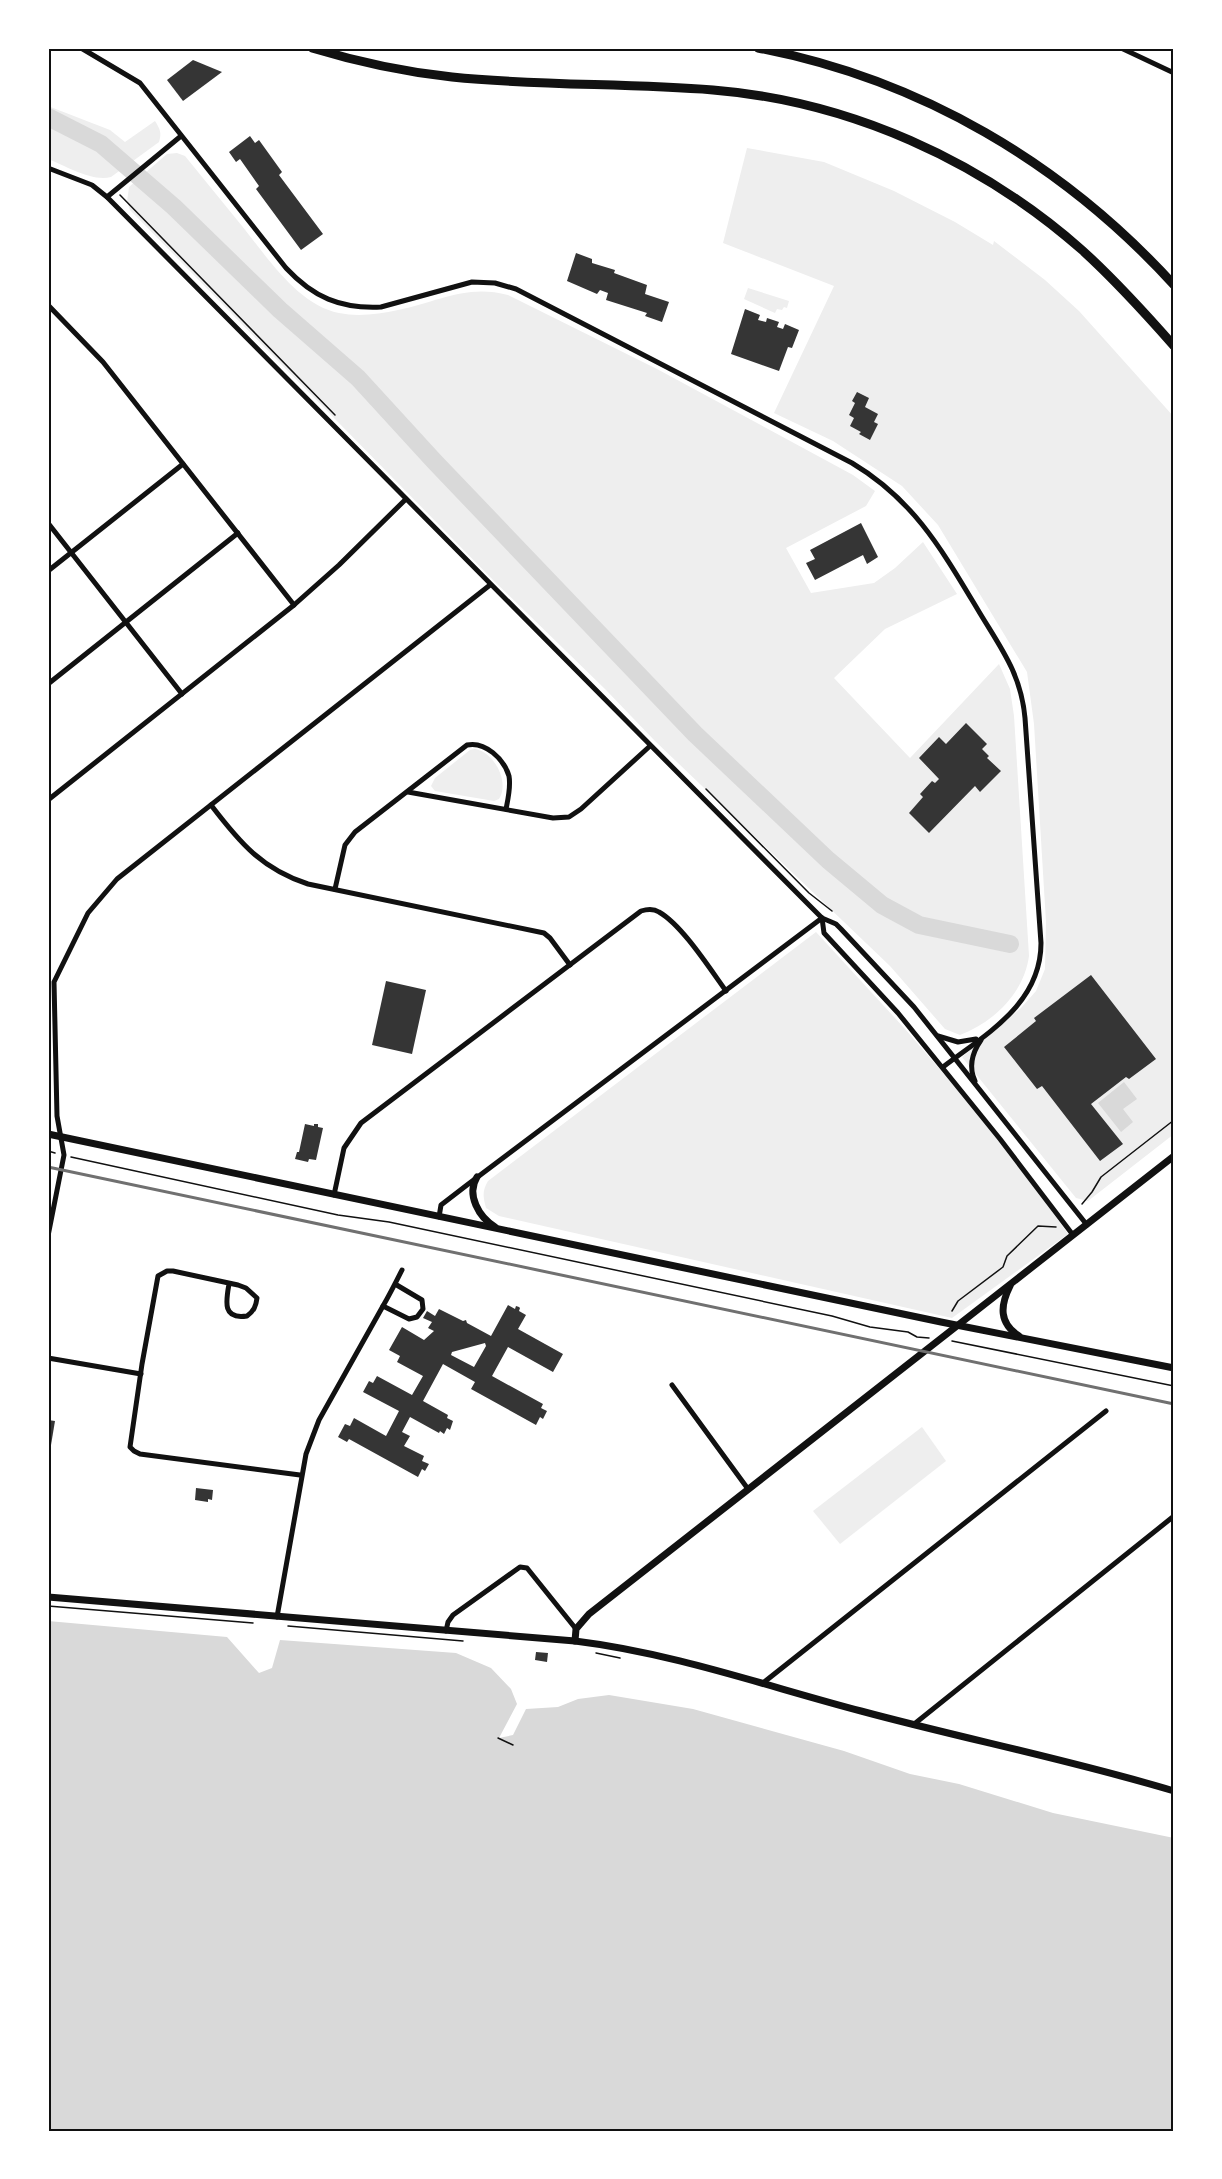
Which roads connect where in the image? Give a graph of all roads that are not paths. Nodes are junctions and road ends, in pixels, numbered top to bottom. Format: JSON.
{"nodes":[{"id":1,"x":81,"y":48,"type":"edge"},
{"id":2,"x":312,"y":48,"type":"edge"},
{"id":3,"x":758,"y":48,"type":"edge"},
{"id":4,"x":1121,"y":48,"type":"edge"},
{"id":5,"x":1174,"y":64,"type":"edge"},
{"id":6,"x":1173,"y":72,"type":"edge"},
{"id":7,"x":181,"y":136,"type":"junction"},
{"id":8,"x":48,"y":168,"type":"edge"},
{"id":9,"x":107,"y":196,"type":"junction"},
{"id":10,"x":1174,"y":285,"type":"edge"},
{"id":11,"x":48,"y":306,"type":"edge"},
{"id":12,"x":1174,"y":346,"type":"edge"},
{"id":13,"x":183,"y":464,"type":"junction"},
{"id":14,"x":406,"y":499,"type":"junction"},
{"id":15,"x":48,"y":523,"type":"edge"},
{"id":16,"x":238,"y":533,"type":"junction"},
{"id":17,"x":71,"y":553,"type":"junction"},
{"id":18,"x":48,"y":571,"type":"edge"},
{"id":19,"x":490,"y":585,"type":"junction"},
{"id":20,"x":294,"y":605,"type":"junction"},
{"id":21,"x":126,"y":622,"type":"junction"},
{"id":22,"x":48,"y":684,"type":"edge"},
{"id":23,"x":182,"y":693,"type":"junction"},
{"id":24,"x":650,"y":746,"type":"junction"},
{"id":25,"x":408,"y":792,"type":"junction"},
{"id":26,"x":48,"y":800,"type":"edge"},
{"id":27,"x":212,"y":805,"type":"junction"},
{"id":28,"x":506,"y":809,"type":"junction"},
{"id":29,"x":334,"y":889,"type":"junction"},
{"id":30,"x":822,"y":918,"type":"junction"},
{"id":31,"x":570,"y":965,"type":"junction"},
{"id":32,"x":51,"y":981,"type":"edge"},
{"id":33,"x":726,"y":991,"type":"junction"},
{"id":34,"x":937,"y":1035,"type":"junction"},
{"id":35,"x":984,"y":1035,"type":"junction"},
{"id":36,"x":955,"y":1058,"type":"junction"},
{"id":37,"x":943,"y":1067,"type":"junction"},
{"id":38,"x":978,"y":1088,"type":"junction"},
{"id":39,"x":48,"y":1134,"type":"edge"},
{"id":40,"x":61,"y":1136,"type":"junction"},
{"id":41,"x":1174,"y":1156,"type":"edge"},
{"id":42,"x":477,"y":1177,"type":"junction"},
{"id":43,"x":334,"y":1194,"type":"junction"},
{"id":44,"x":439,"y":1217,"type":"junction"},
{"id":45,"x":1086,"y":1225,"type":"junction"},
{"id":46,"x":500,"y":1230,"type":"junction"},
{"id":47,"x":1073,"y":1235,"type":"junction"},
{"id":48,"x":48,"y":1236,"type":"edge"},
{"id":49,"x":402,"y":1270,"type":"dead end"},
{"id":50,"x":229,"y":1284,"type":"junction"},
{"id":51,"x":395,"y":1284,"type":"junction"},
{"id":52,"x":1011,"y":1284,"type":"junction"},
{"id":53,"x":383,"y":1306,"type":"junction"},
{"id":54,"x":958,"y":1326,"type":"junction"},
{"id":55,"x":1026,"y":1339,"type":"junction"},
{"id":56,"x":48,"y":1358,"type":"edge"},
{"id":57,"x":1174,"y":1368,"type":"edge"},
{"id":58,"x":141,"y":1374,"type":"junction"},
{"id":59,"x":672,"y":1385,"type":"dead end"},
{"id":60,"x":1106,"y":1411,"type":"dead end"},
{"id":61,"x":300,"y":1475,"type":"junction"},
{"id":62,"x":748,"y":1490,"type":"junction"},
{"id":63,"x":1174,"y":1516,"type":"edge"},
{"id":64,"x":48,"y":1597,"type":"edge"},
{"id":65,"x":277,"y":1617,"type":"junction"},
{"id":66,"x":576,"y":1629,"type":"junction"},
{"id":67,"x":446,"y":1631,"type":"junction"},
{"id":68,"x":575,"y":1641,"type":"junction"},
{"id":69,"x":763,"y":1683,"type":"junction"},
{"id":70,"x":912,"y":1725,"type":"junction"},
{"id":71,"x":1174,"y":1791,"type":"edge"}],
"edges":[{"from":1,"to":7,"type":"street"},
{"from":2,"to":12,"type":"highway"},
{"from":3,"to":10,"type":"highway"},
{"from":4,"to":6,"type":"street"},
{"from":5,"to":6,"type":"street"},
{"from":7,"to":9,"type":"street"},
{"from":7,"to":35,"type":"street"},
{"from":8,"to":9,"type":"street"},
{"from":9,"to":14,"type":"street"},
{"from":11,"to":13,"type":"street"},
{"from":13,"to":16,"type":"street"},
{"from":13,"to":17,"type":"street"},
{"from":14,"to":19,"type":"street"},
{"from":14,"to":20,"type":"street"},
{"from":15,"to":17,"type":"street"},
{"from":16,"to":20,"type":"street"},
{"from":16,"to":21,"type":"street"},
{"from":17,"to":18,"type":"street"},
{"from":17,"to":21,"type":"street"},
{"from":19,"to":24,"type":"street"},
{"from":19,"to":27,"type":"street"},
{"from":20,"to":23,"type":"street"},
{"from":21,"to":22,"type":"street"},
{"from":21,"to":23,"type":"street"},
{"from":23,"to":26,"type":"street"},
{"from":24,"to":28,"type":"street"},
{"from":24,"to":30,"type":"street"},
{"from":25,"to":28,"type":"street"},
{"from":25,"to":28,"type":"street"},
{"from":25,"to":29,"type":"street"},
{"from":27,"to":29,"type":"street"},
{"from":27,"to":32,"type":"street"},
{"from":29,"to":31,"type":"street"},
{"from":30,"to":33,"type":"street"},
{"from":30,"to":34,"type":"street"},
{"from":30,"to":37,"type":"street"},
{"from":31,"to":33,"type":"street"},
{"from":31,"to":43,"type":"street"},
{"from":32,"to":40,"type":"street"},
{"from":33,"to":42,"type":"street"},
{"from":34,"to":35,"type":"street"},
{"from":34,"to":36,"type":"street"},
{"from":35,"to":36,"type":"street"},
{"from":35,"to":38,"type":"street"},
{"from":36,"to":37,"type":"street"},
{"from":36,"to":38,"type":"street"},
{"from":37,"to":47,"type":"street"},
{"from":38,"to":45,"type":"street"},
{"from":39,"to":40,"type":"street"},
{"from":40,"to":43,"type":"street"},
{"from":40,"to":48,"type":"street"},
{"from":41,"to":45,"type":"street"},
{"from":42,"to":44,"type":"street"},
{"from":42,"to":46,"type":"street"},
{"from":43,"to":44,"type":"street"},
{"from":44,"to":46,"type":"street"},
{"from":45,"to":47,"type":"street"},
{"from":46,"to":54,"type":"street"},
{"from":47,"to":52,"type":"street"},
{"from":49,"to":51,"type":"street"},
{"from":50,"to":50,"type":"street"},
{"from":50,"to":58,"type":"street"},
{"from":51,"to":53,"type":"street"},
{"from":51,"to":53,"type":"street"},
{"from":52,"to":54,"type":"street"},
{"from":52,"to":55,"type":"street"},
{"from":53,"to":61,"type":"street"},
{"from":54,"to":55,"type":"street"},
{"from":54,"to":62,"type":"street"},
{"from":55,"to":57,"type":"street"},
{"from":56,"to":58,"type":"street"},
{"from":58,"to":61,"type":"street"},
{"from":59,"to":62,"type":"street"},
{"from":60,"to":69,"type":"street"},
{"from":61,"to":65,"type":"street"},
{"from":62,"to":66,"type":"street"},
{"from":63,"to":70,"type":"street"},
{"from":64,"to":65,"type":"street"},
{"from":65,"to":67,"type":"street"},
{"from":66,"to":67,"type":"street"},
{"from":66,"to":68,"type":"street"},
{"from":67,"to":68,"type":"street"},
{"from":68,"to":69,"type":"street"},
{"from":69,"to":70,"type":"street"},
{"from":70,"to":71,"type":"street"}]}
